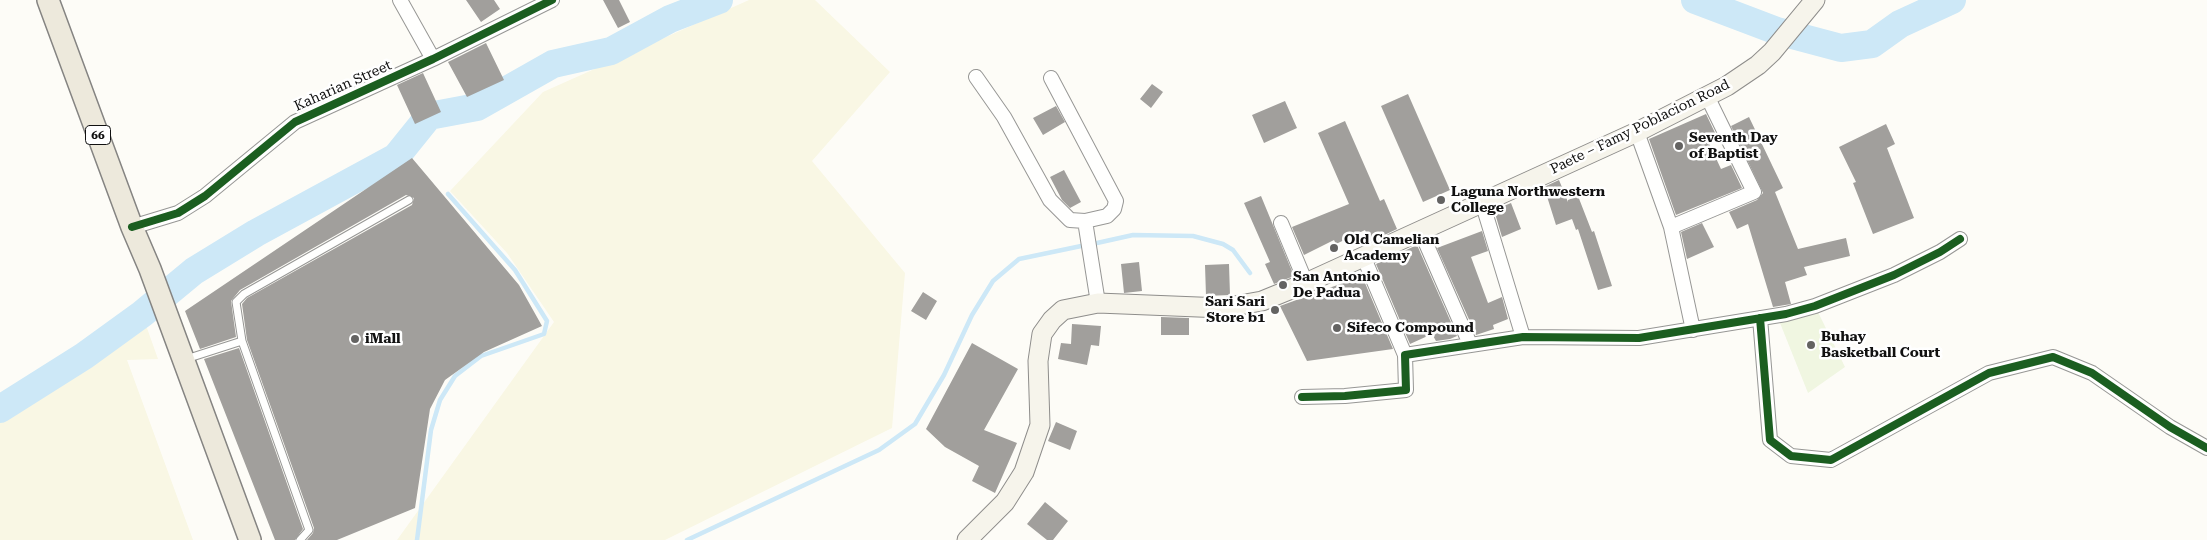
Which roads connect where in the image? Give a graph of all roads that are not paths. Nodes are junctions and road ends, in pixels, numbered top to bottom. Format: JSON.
{"nodes":[{"id":1,"x":48,"y":0,"type":"edge"},
{"id":2,"x":400,"y":0,"type":"edge"},
{"id":3,"x":552,"y":0,"type":"edge"},
{"id":4,"x":1814,"y":0,"type":"edge"},
{"id":5,"x":527,"y":5,"type":"edge"},
{"id":6,"x":433,"y":59,"type":"junction"},
{"id":7,"x":976,"y":77,"type":"dead end"},
{"id":8,"x":1051,"y":78,"type":"dead end"},
{"id":9,"x":1707,"y":96,"type":"junction"},
{"id":10,"x":1637,"y":132,"type":"junction"},
{"id":11,"x":409,"y":200,"type":"dead end"},
{"id":12,"x":1482,"y":202,"type":"junction"},
{"id":13,"x":1085,"y":221,"type":"junction"},
{"id":14,"x":1281,"y":223,"type":"dead end"},
{"id":15,"x":132,"y":227,"type":"junction"},
{"id":16,"x":1671,"y":227,"type":"junction"},
{"id":17,"x":1421,"y":232,"type":"junction"},
{"id":18,"x":1960,"y":239,"type":"dead end"},
{"id":19,"x":1364,"y":258,"type":"junction"},
{"id":20,"x":1306,"y":283,"type":"junction"},
{"id":21,"x":1098,"y":304,"type":"junction"},
{"id":22,"x":1760,"y":318,"type":"junction"},
{"id":23,"x":1693,"y":330,"type":"junction"},
{"id":24,"x":1523,"y":337,"type":"junction"},
{"id":25,"x":242,"y":341,"type":"junction"},
{"id":26,"x":1470,"y":344,"type":"junction"},
{"id":27,"x":1405,"y":355,"type":"junction"},
{"id":28,"x":183,"y":360,"type":"junction"},
{"id":29,"x":1302,"y":397,"type":"dead end"},
{"id":30,"x":2207,"y":448,"type":"edge"},
{"id":31,"x":250,"y":540,"type":"edge"},
{"id":32,"x":300,"y":540,"type":"edge"},
{"id":33,"x":967,"y":540,"type":"edge"}],
"edges":[{"from":1,"to":15,"type":"main road","number":"66"},
{"from":2,"to":6,"type":"street"},
{"from":3,"to":5,"type":"street","name":"Kaharian Street"},
{"from":4,"to":9,"type":"main road","name":"Paete – Famy Poblacion Road"},
{"from":5,"to":6,"type":"street","name":"Kaharian Street"},
{"from":6,"to":15,"type":"street","name":"Kaharian Street"},
{"from":7,"to":13,"type":"street"},
{"from":8,"to":13,"type":"street"},
{"from":9,"to":10,"type":"main road","name":"Paete – Famy Poblacion Road"},
{"from":9,"to":16,"type":"street"},
{"from":10,"to":12,"type":"main road","name":"Paete – Famy Poblacion Road"},
{"from":10,"to":16,"type":"street"},
{"from":11,"to":25,"type":"lane"},
{"from":12,"to":17,"type":"main road","name":"Paete – Famy Poblacion Road"},
{"from":12,"to":24,"type":"street"},
{"from":13,"to":21,"type":"street"},
{"from":14,"to":20,"type":"street"},
{"from":15,"to":28,"type":"main road","number":"66"},
{"from":16,"to":23,"type":"street"},
{"from":17,"to":19,"type":"main road","name":"Paete – Famy Poblacion Road"},
{"from":17,"to":26,"type":"street"},
{"from":18,"to":22,"type":"street"},
{"from":19,"to":20,"type":"main road","name":"Paete – Famy Poblacion Road"},
{"from":19,"to":27,"type":"street"},
{"from":20,"to":21,"type":"main road","name":"Paete – Famy Poblacion Road"},
{"from":21,"to":33,"type":"main road","name":"Paete – Famy Poblacion Road"},
{"from":22,"to":23,"type":"street"},
{"from":22,"to":30,"type":"street"},
{"from":23,"to":24,"type":"street"},
{"from":24,"to":26,"type":"street"},
{"from":25,"to":28,"type":"lane"},
{"from":25,"to":32,"type":"lane"},
{"from":26,"to":27,"type":"street"},
{"from":27,"to":29,"type":"street"},
{"from":28,"to":31,"type":"main road","number":"66"}]}
